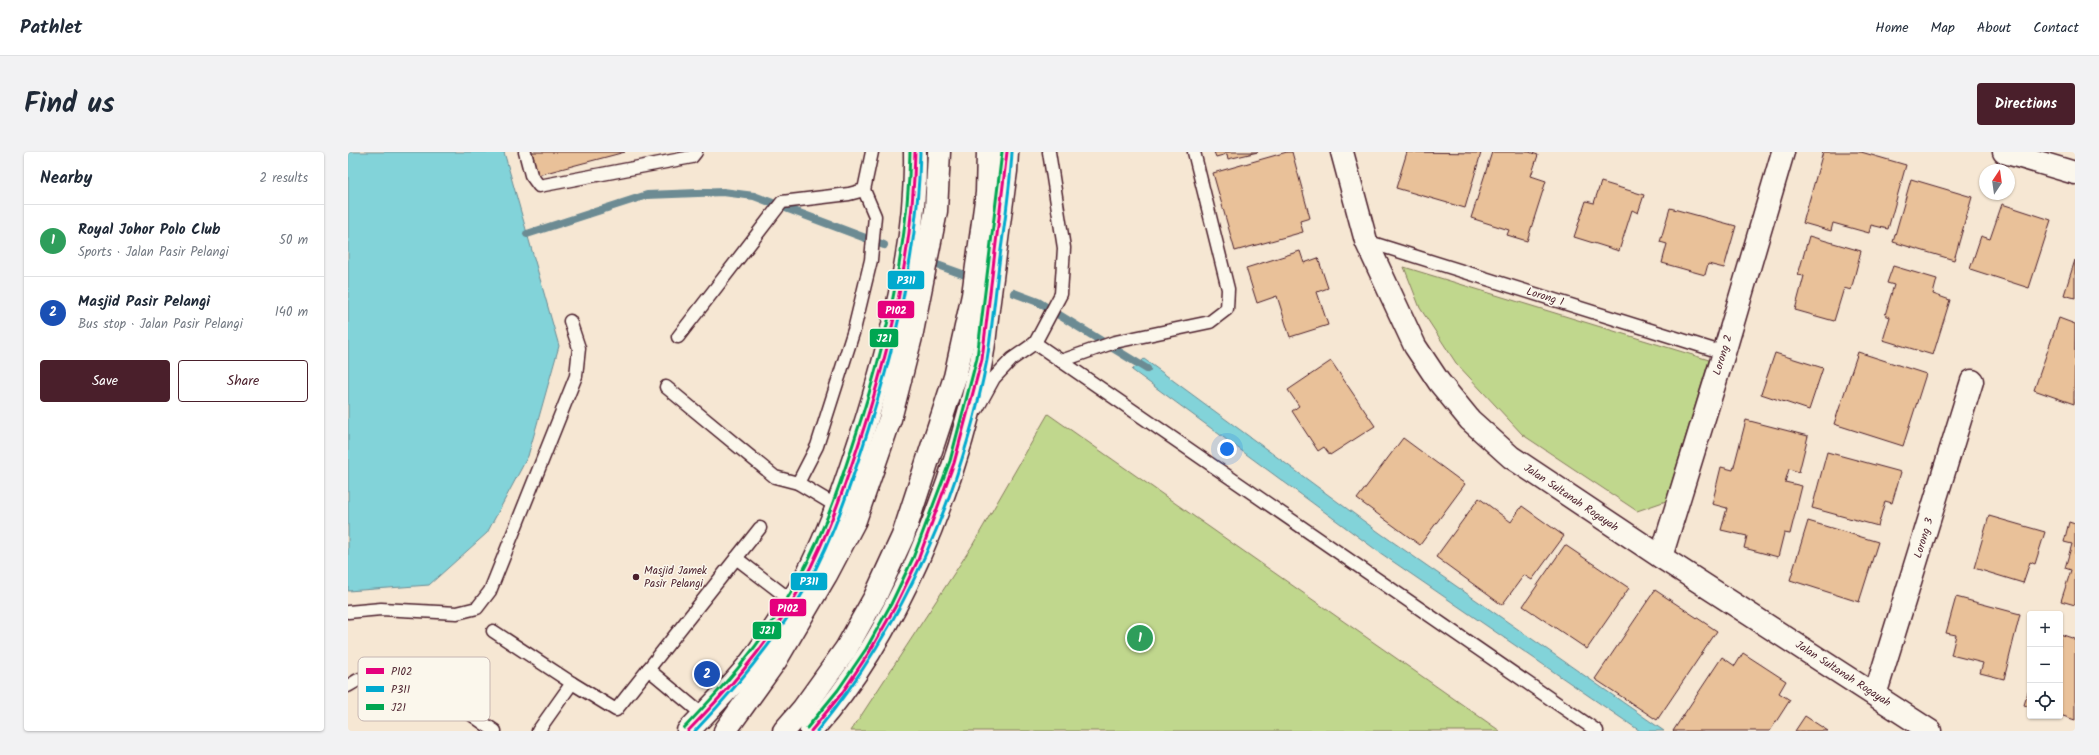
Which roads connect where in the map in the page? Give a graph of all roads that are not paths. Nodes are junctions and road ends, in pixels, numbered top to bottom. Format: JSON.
{"nodes":[{"id":1,"x":525,"y":152,"type":"edge"},
{"id":2,"x":696,"y":152,"type":"edge"},
{"id":3,"x":872,"y":152,"type":"edge"},
{"id":4,"x":915,"y":152,"type":"edge"},
{"id":5,"x":939,"y":152,"type":"edge"},
{"id":6,"x":988,"y":152,"type":"edge"},
{"id":7,"x":1006,"y":152,"type":"edge"},
{"id":8,"x":1048,"y":152,"type":"edge"},
{"id":9,"x":1194,"y":152,"type":"edge"},
{"id":10,"x":1342,"y":152,"type":"edge"},
{"id":11,"x":1782,"y":152,"type":"edge"},
{"id":12,"x":2004,"y":152,"type":"edge"},
{"id":13,"x":2075,"y":173,"type":"edge"},
{"id":14,"x":864,"y":190,"type":"junction"},
{"id":15,"x":1366,"y":241,"type":"junction"},
{"id":16,"x":570,"y":321,"type":"dead end"},
{"id":17,"x":678,"y":338,"type":"dead end"},
{"id":18,"x":1035,"y":343,"type":"junction"},
{"id":19,"x":1724,"y":353,"type":"junction"},
{"id":20,"x":1061,"y":361,"type":"junction"},
{"id":21,"x":1972,"y":381,"type":"dead end"},
{"id":22,"x":666,"y":387,"type":"dead end"},
{"id":23,"x":965,"y":430,"type":"junction"},
{"id":24,"x":798,"y":483,"type":"junction"},
{"id":25,"x":838,"y":507,"type":"junction"},
{"id":26,"x":760,"y":528,"type":"dead end"},
{"id":27,"x":1661,"y":557,"type":"junction"},
{"id":28,"x":736,"y":558,"type":"junction"},
{"id":29,"x":792,"y":601,"type":"junction"},
{"id":30,"x":348,"y":612,"type":"edge"},
{"id":31,"x":493,"y":631,"type":"dead end"},
{"id":32,"x":648,"y":669,"type":"junction"},
{"id":33,"x":358,"y":681,"type":"edge"},
{"id":34,"x":572,"y":683,"type":"junction"},
{"id":35,"x":348,"y":686,"type":"edge"},
{"id":36,"x":1876,"y":695,"type":"junction"},
{"id":37,"x":480,"y":721,"type":"edge"},
{"id":38,"x":696,"y":723,"type":"edge"},
{"id":39,"x":495,"y":731,"type":"edge"},
{"id":40,"x":538,"y":731,"type":"edge"},
{"id":41,"x":725,"y":731,"type":"edge"},
{"id":42,"x":784,"y":731,"type":"edge"},
{"id":43,"x":811,"y":731,"type":"edge"},
{"id":44,"x":1598,"y":731,"type":"edge"},
{"id":45,"x":1930,"y":731,"type":"edge"}],
"edges":[{"from":1,"to":2,"type":"lane"},
{"from":3,"to":14,"type":"lane"},
{"from":4,"to":25,"type":"main road"},
{"from":5,"to":41,"type":"main road"},
{"from":6,"to":42,"type":"main road"},
{"from":7,"to":23,"type":"main road"},
{"from":8,"to":18,"type":"lane"},
{"from":9,"to":20,"type":"lane"},
{"from":10,"to":15,"type":"main road","name":"Jalan Sultanah Rogayah"},
{"from":11,"to":19,"type":"main road","name":"Lorong 2"},
{"from":12,"to":13,"type":"main road"},
{"from":14,"to":17,"type":"lane"},
{"from":14,"to":24,"type":"lane"},
{"from":15,"to":19,"type":"lane","name":"Lorong 1"},
{"from":15,"to":27,"type":"main road","name":"Jalan Sultanah Rogayah"},
{"from":16,"to":30,"type":"lane"},
{"from":18,"to":20,"type":"lane"},
{"from":18,"to":23,"type":"lane"},
{"from":19,"to":27,"type":"main road","name":"Lorong 2"},
{"from":20,"to":44,"type":"lane"},
{"from":21,"to":36,"type":"main road","name":"Lorong 3"},
{"from":22,"to":24,"type":"lane"},
{"from":23,"to":43,"type":"main road"},
{"from":24,"to":25,"type":"lane"},
{"from":25,"to":29,"type":"main road"},
{"from":26,"to":28,"type":"lane"},
{"from":27,"to":36,"type":"main road","name":"Jalan Sultanah Rogayah"},
{"from":28,"to":29,"type":"lane"},
{"from":28,"to":32,"type":"lane"},
{"from":29,"to":38,"type":"main road"},
{"from":31,"to":34,"type":"lane"},
{"from":32,"to":34,"type":"lane"},
{"from":32,"to":38,"type":"lane"},
{"from":33,"to":35,"type":"lane"},
{"from":34,"to":40,"type":"lane"},
{"from":36,"to":45,"type":"main road","name":"Jalan Sultanah Rogayah"},
{"from":37,"to":39,"type":"lane"}]}
